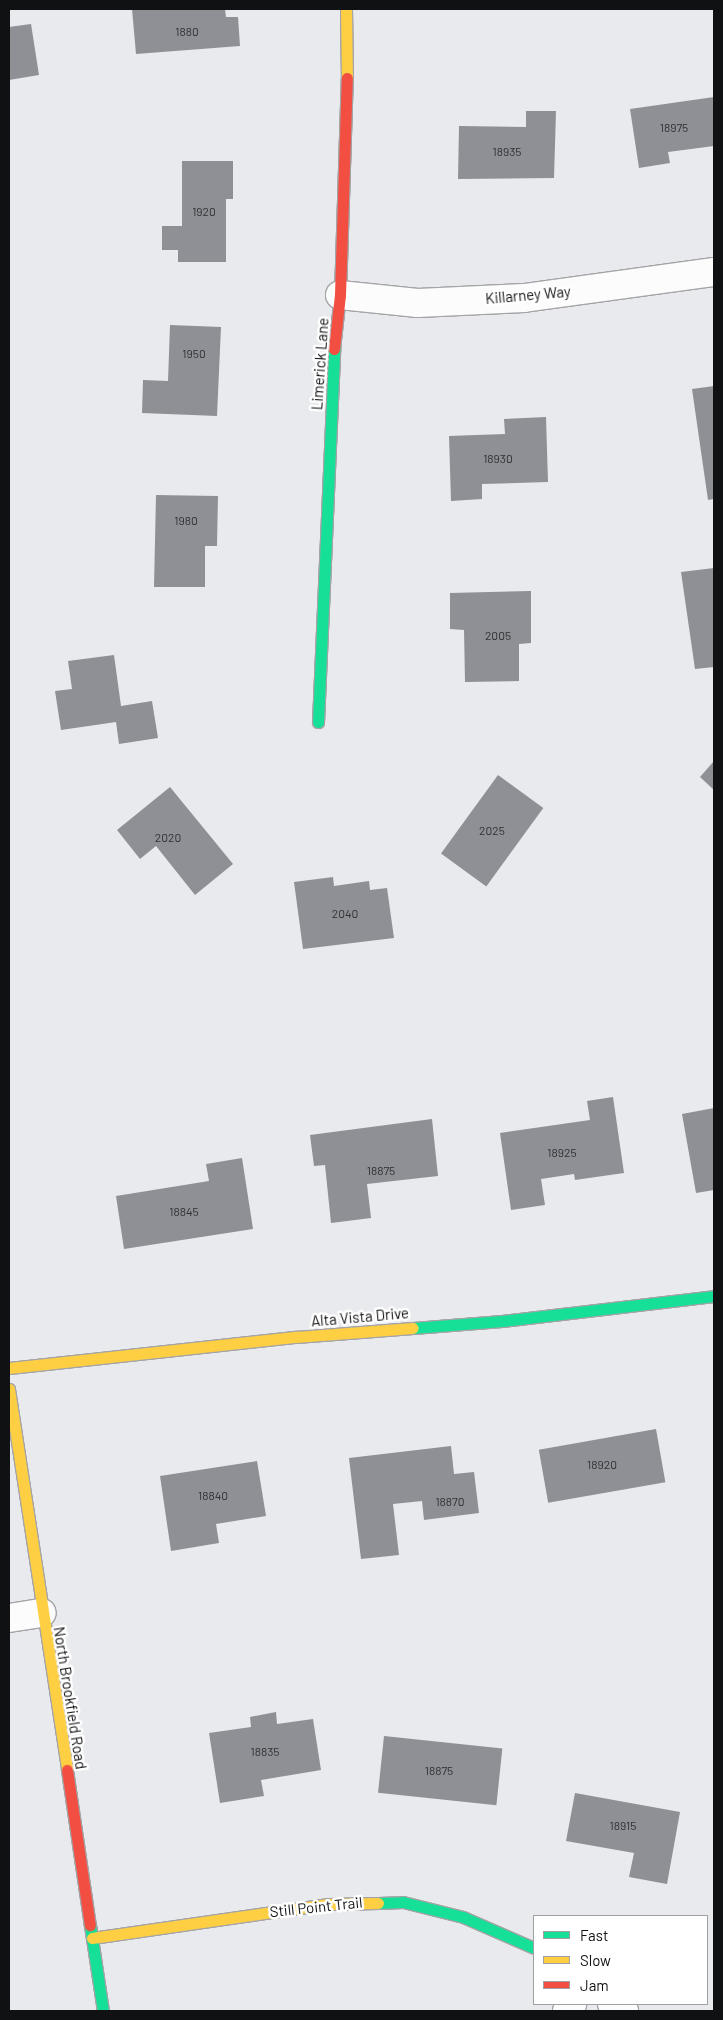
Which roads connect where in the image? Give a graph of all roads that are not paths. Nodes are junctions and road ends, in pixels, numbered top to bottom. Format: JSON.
{"nodes":[{"id":1,"x":346,"y":9,"type":"edge"},
{"id":2,"x":714,"y":272,"type":"edge"},
{"id":3,"x":340,"y":295,"type":"junction"},
{"id":4,"x":318,"y":722,"type":"dead end"},
{"id":5,"x":714,"y":1296,"type":"edge"},
{"id":6,"x":9,"y":1368,"type":"edge"},
{"id":7,"x":9,"y":1389,"type":"edge"},
{"id":8,"x":42,"y":1613,"type":"junction"},
{"id":9,"x":9,"y":1618,"type":"edge"},
{"id":10,"x":92,"y":1938,"type":"junction"},
{"id":11,"x":533,"y":1948,"type":"edge"},
{"id":12,"x":103,"y":2011,"type":"edge"}],
"edges":[{"from":1,"to":3,"type":"street","name":"Limerick Lane"},
{"from":2,"to":3,"type":"street","name":"Killarney Way"},
{"from":3,"to":4,"type":"street","name":"Limerick Lane"},
{"from":5,"to":6,"type":"street","name":"Alta Vista Drive"},
{"from":7,"to":8,"type":"street","name":"North Brookfield Road"},
{"from":8,"to":9,"type":"street"},
{"from":8,"to":10,"type":"street","name":"North Brookfield Road"},
{"from":10,"to":11,"type":"street","name":"Still Point Trail"},
{"from":10,"to":12,"type":"street","name":"North Brookfield Road"}]}
